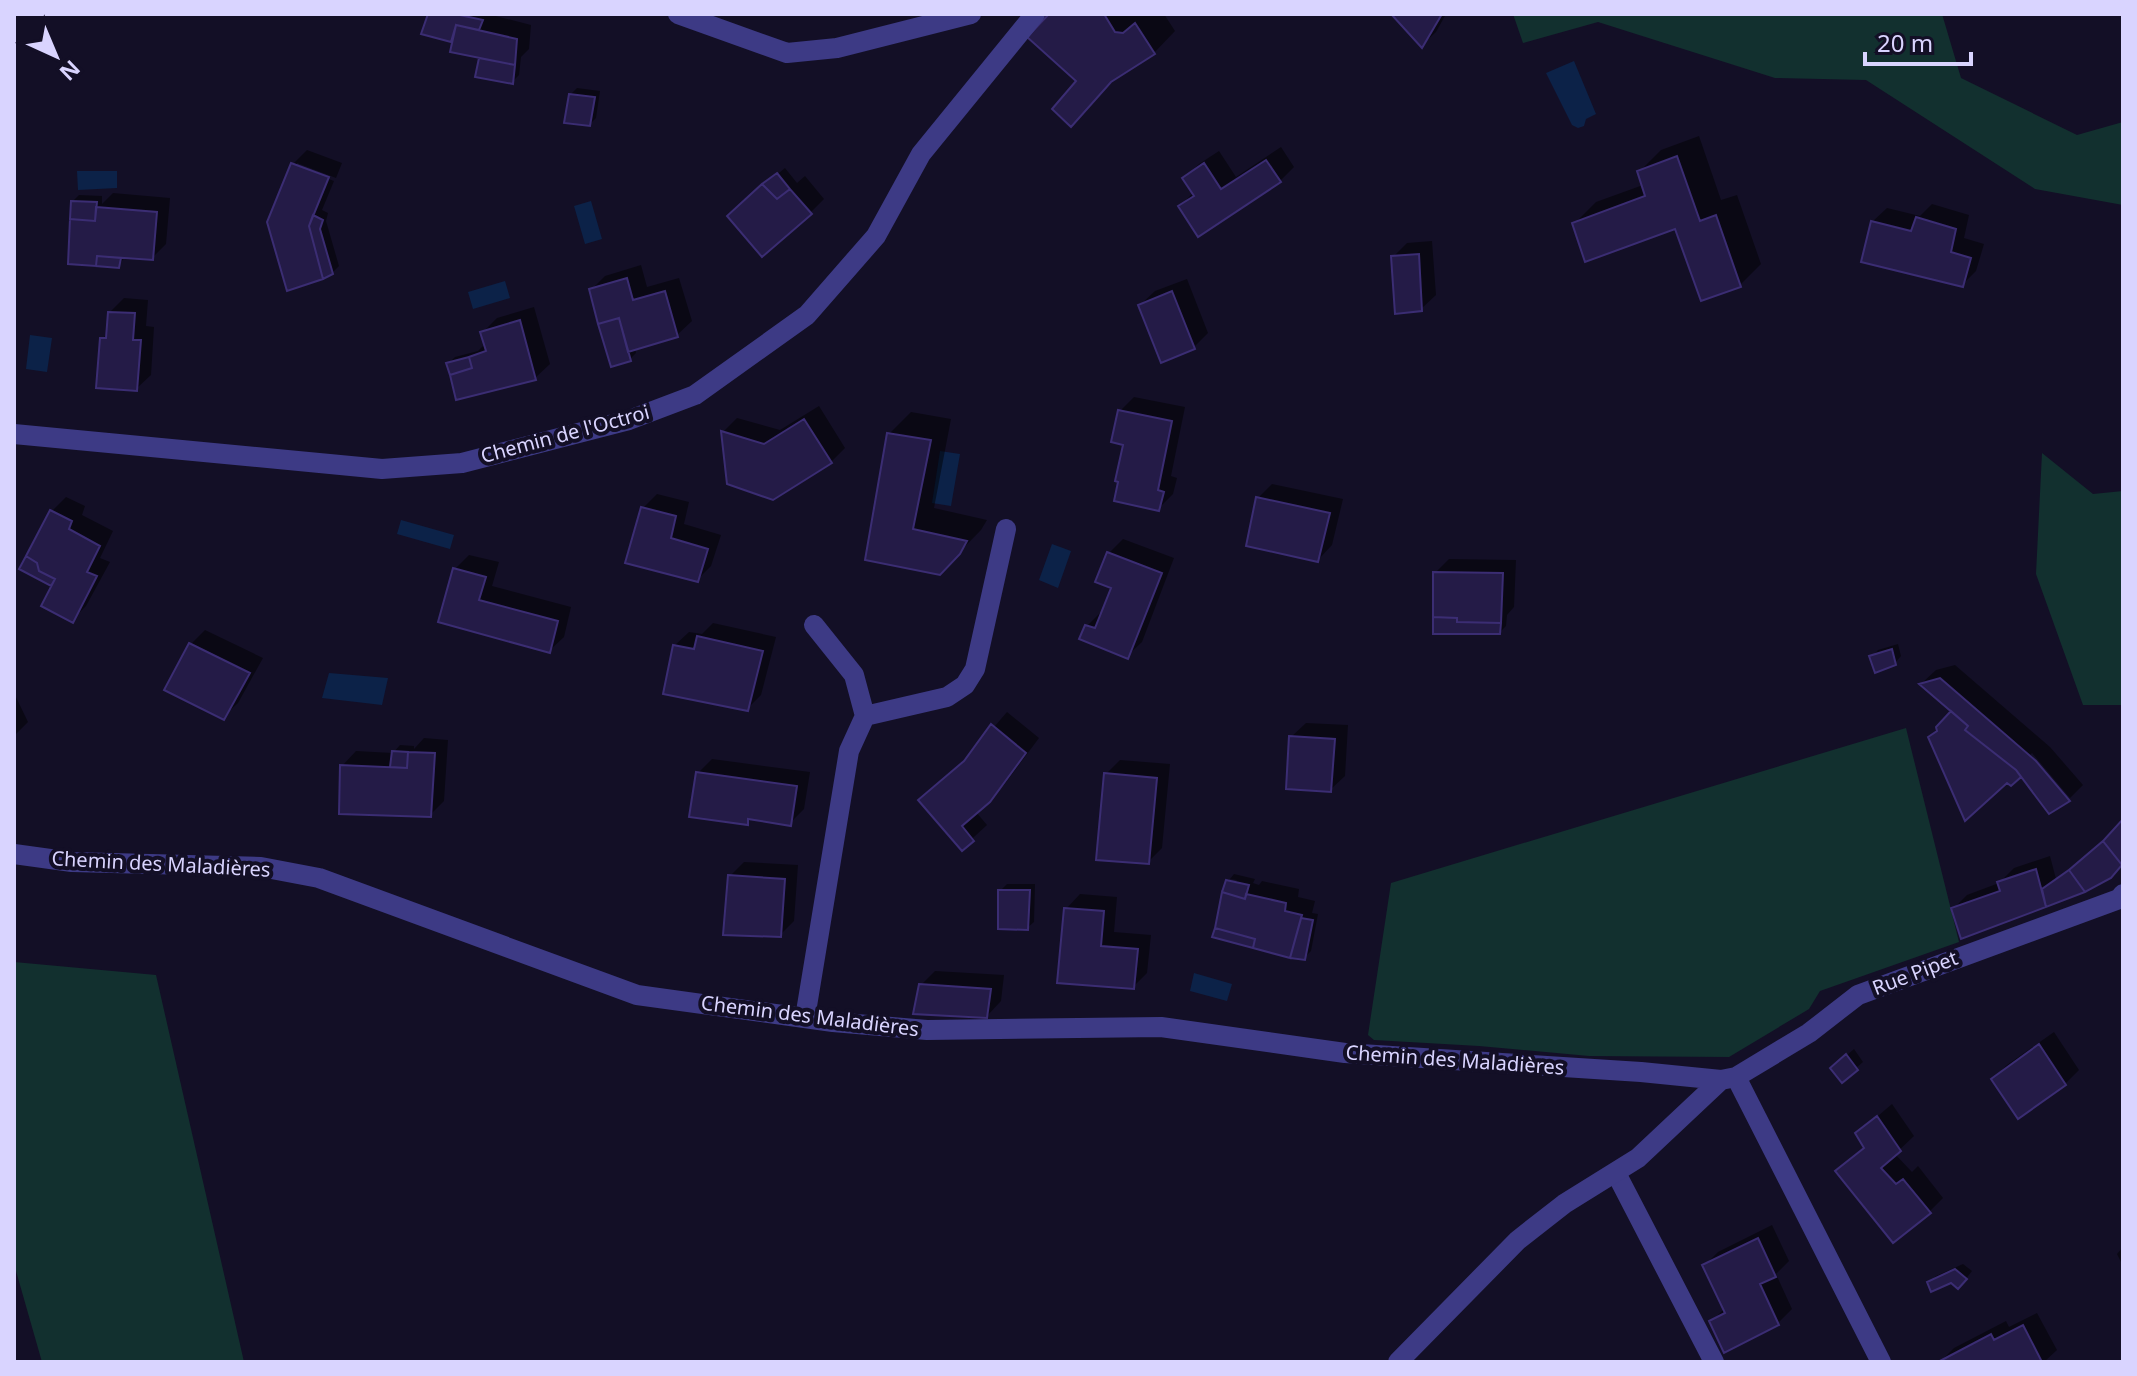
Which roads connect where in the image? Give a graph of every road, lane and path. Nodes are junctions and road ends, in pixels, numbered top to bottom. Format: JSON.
{"nodes":[{"id":1,"x":678,"y":14,"type":"edge"},
{"id":2,"x":971,"y":14,"type":"edge"},
{"id":3,"x":1034,"y":14,"type":"edge"},
{"id":4,"x":14,"y":434,"type":"edge"},
{"id":5,"x":1006,"y":529,"type":"dead end"},
{"id":6,"x":814,"y":625,"type":"dead end"},
{"id":7,"x":865,"y":716,"type":"junction"},
{"id":8,"x":14,"y":854,"type":"edge"},
{"id":9,"x":2123,"y":894,"type":"edge"},
{"id":10,"x":805,"y":1018,"type":"junction"},
{"id":11,"x":1728,"y":1078,"type":"junction"},
{"id":12,"x":1616,"y":1173,"type":"junction"},
{"id":13,"x":1398,"y":1362,"type":"edge"},
{"id":14,"x":1714,"y":1362,"type":"edge"},
{"id":15,"x":1881,"y":1362,"type":"edge"}],
"edges":[{"from":1,"to":2,"type":"street"},
{"from":3,"to":4,"type":"street","name":"Chemin de l'Octroi"},
{"from":5,"to":7,"type":"street"},
{"from":6,"to":7,"type":"street"},
{"from":7,"to":10,"type":"street"},
{"from":8,"to":10,"type":"street","name":"Chemin des Maladières"},
{"from":9,"to":11,"type":"street","name":"Rue Pipet"},
{"from":10,"to":11,"type":"street","name":"Chemin des Maladières"},
{"from":11,"to":12,"type":"street","name":"Rue Pipet"},
{"from":11,"to":15,"type":"street"},
{"from":12,"to":13,"type":"street","name":"Rue Pipet"},
{"from":12,"to":14,"type":"street"}]}
